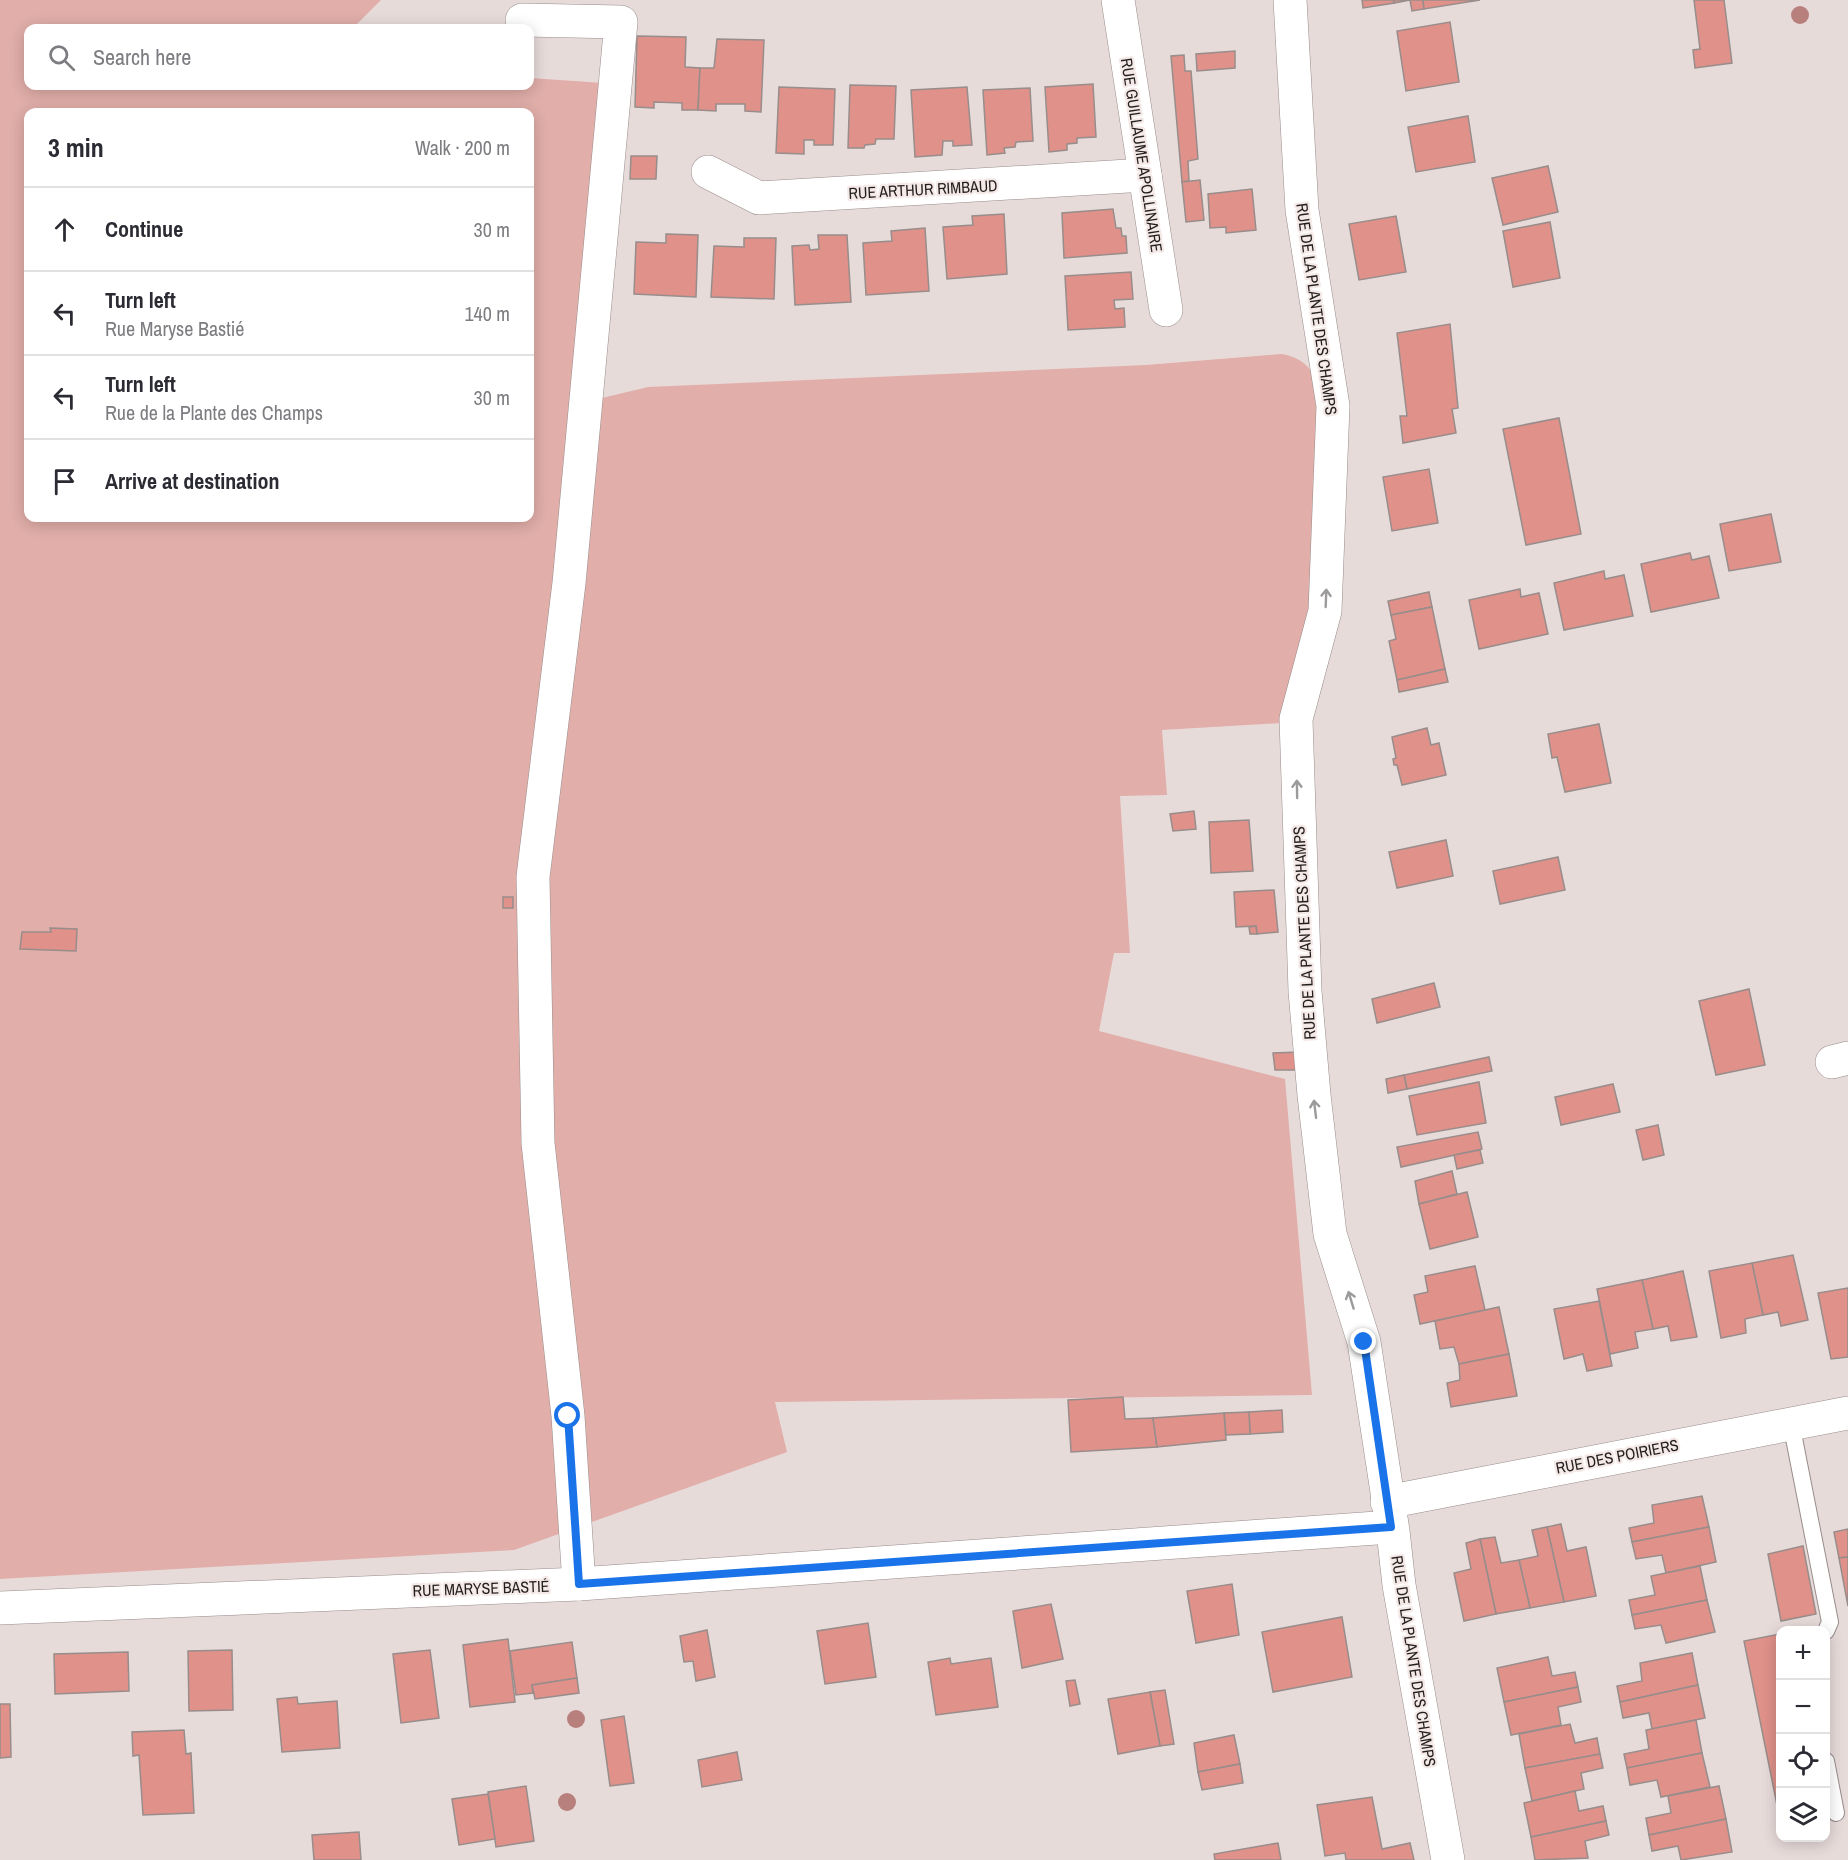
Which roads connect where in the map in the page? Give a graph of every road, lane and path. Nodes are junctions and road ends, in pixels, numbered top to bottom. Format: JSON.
{"nodes":[{"id":1,"x":1118,"y":0,"type":"edge"},
{"id":2,"x":1290,"y":0,"type":"edge"},
{"id":3,"x":522,"y":20,"type":"dead end"},
{"id":4,"x":708,"y":172,"type":"dead end"},
{"id":5,"x":1145,"y":176,"type":"junction"},
{"id":6,"x":1166,"y":310,"type":"dead end"},
{"id":7,"x":1848,"y":1413,"type":"edge"},
{"id":8,"x":1791,"y":1423,"type":"junction"},
{"id":9,"x":1389,"y":1515,"type":"junction"},
{"id":10,"x":579,"y":1584,"type":"junction"},
{"id":11,"x":0,"y":1608,"type":"edge"},
{"id":12,"x":1828,"y":1626,"type":"edge"},
{"id":13,"x":1830,"y":1782,"type":"edge"},
{"id":14,"x":1836,"y":1813,"type":"dead end"},
{"id":15,"x":1448,"y":1860,"type":"edge"}],
"edges":[{"from":1,"to":5,"type":"street","name":"RUE GUILLAUME APOLLINAIRE"},
{"from":9,"to":2,"type":"street","name":"RUE DE LA PLANTE DES CHAMPS","one_way":true},
{"from":3,"to":10,"type":"street"},
{"from":4,"to":5,"type":"street","name":"RUE ARTHUR RIMBAUD"},
{"from":5,"to":6,"type":"street","name":"RUE GUILLAUME APOLLINAIRE"},
{"from":7,"to":8,"type":"street","name":"RUE DES POIRIERS"},
{"from":8,"to":9,"type":"street","name":"RUE DES POIRIERS"},
{"from":8,"to":12,"type":"lane"},
{"from":9,"to":10,"type":"street","name":"RUE MARYSE BASTIÉ"},
{"from":9,"to":15,"type":"street","name":"RUE DE LA PLANTE DES CHAMPS"},
{"from":10,"to":11,"type":"street","name":"RUE MARYSE BASTIÉ"},
{"from":13,"to":14,"type":"lane"}]}
